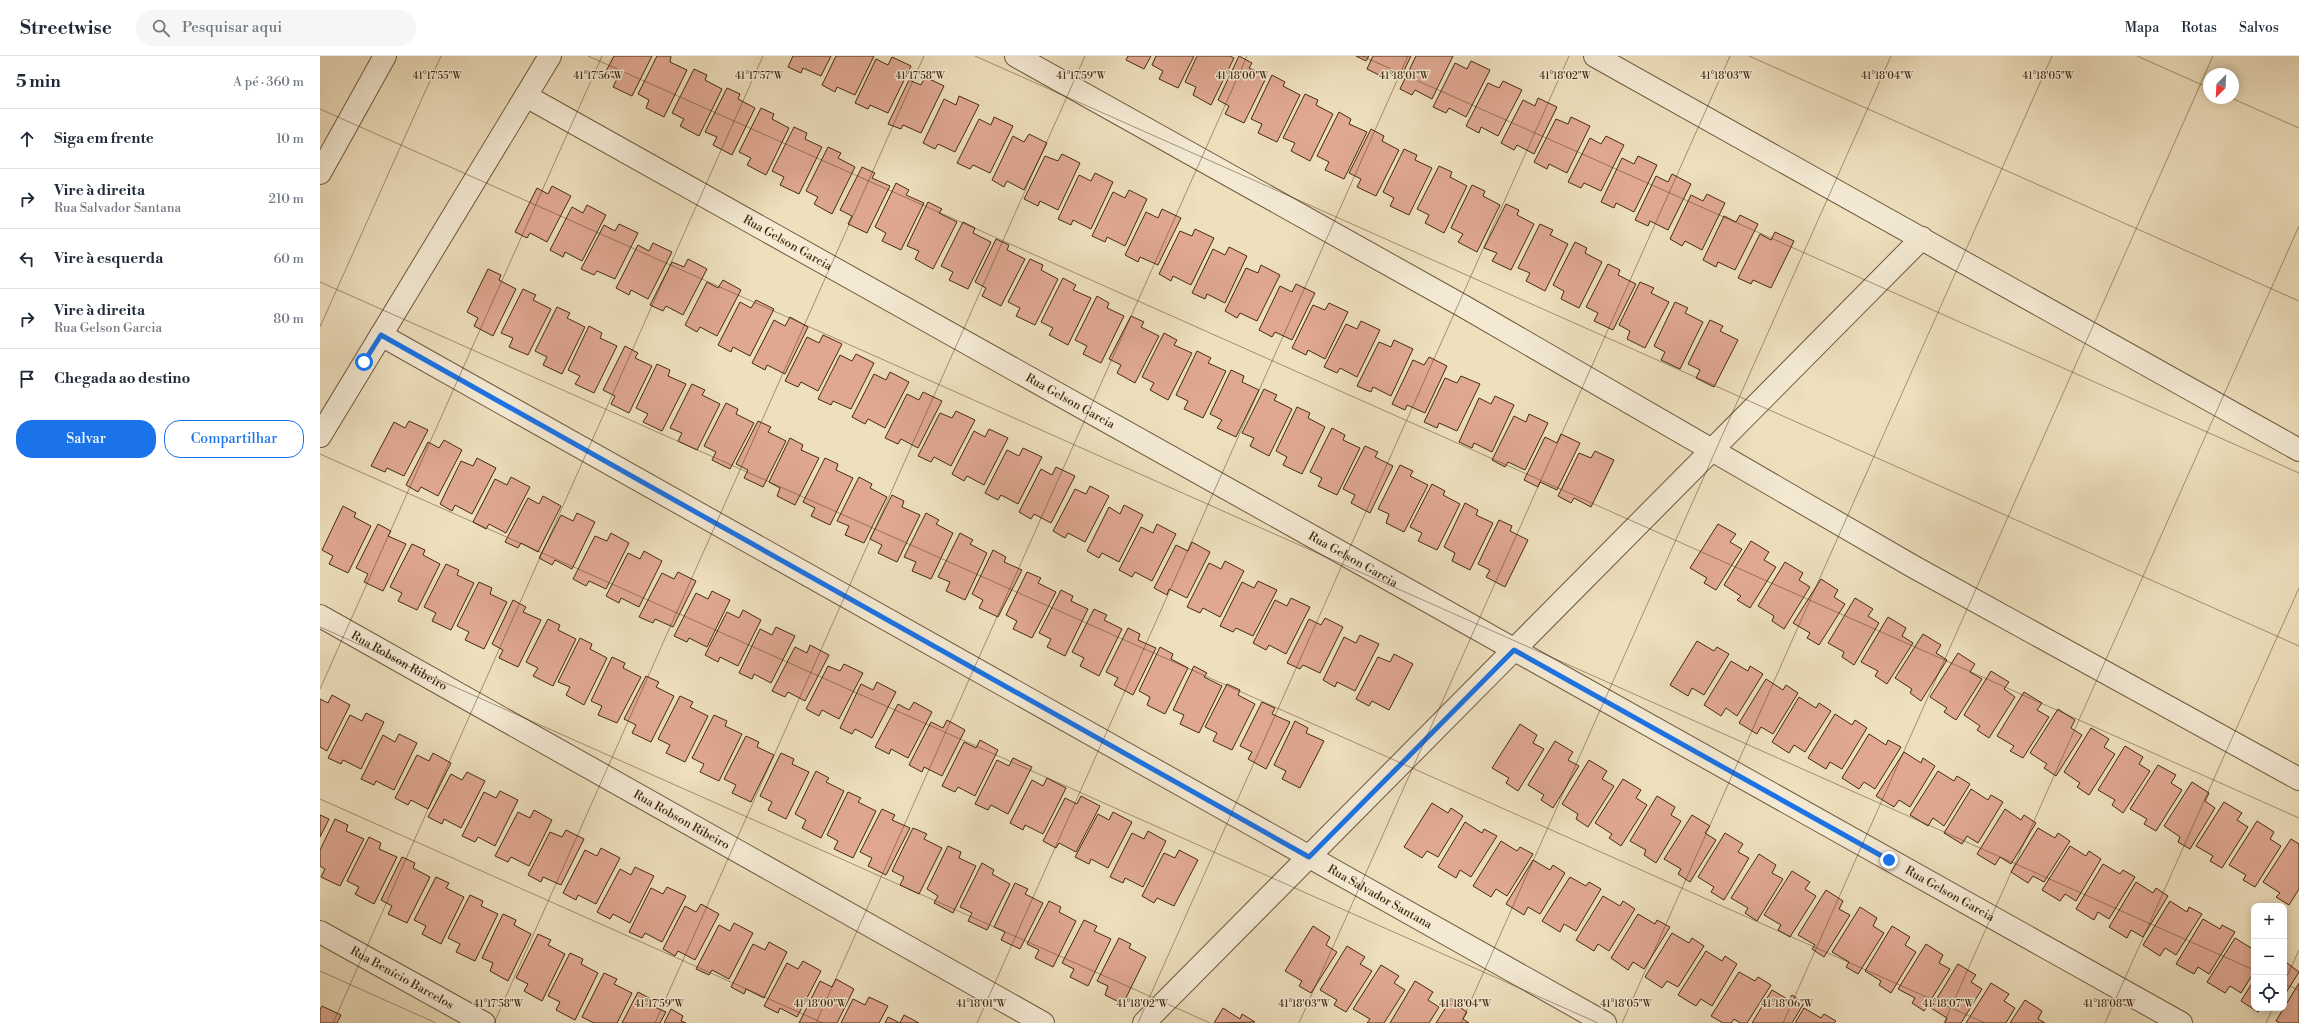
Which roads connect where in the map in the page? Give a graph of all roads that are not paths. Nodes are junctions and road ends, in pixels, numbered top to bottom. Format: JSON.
{"nodes":[{"id":1,"x":385,"y":56,"type":"edge"},
{"id":2,"x":550,"y":56,"type":"edge"},
{"id":3,"x":1016,"y":56,"type":"edge"},
{"id":4,"x":1595,"y":56,"type":"edge"},
{"id":5,"x":526,"y":96,"type":"junction"},
{"id":6,"x":320,"y":173,"type":"edge"},
{"id":7,"x":1922,"y":238,"type":"junction"},
{"id":8,"x":381,"y":335,"type":"junction"},
{"id":9,"x":326,"y":411,"type":"edge"},
{"id":10,"x":320,"y":436,"type":"edge"},
{"id":11,"x":1712,"y":450,"type":"junction"},
{"id":12,"x":2299,"y":450,"type":"edge"},
{"id":13,"x":320,"y":616,"type":"edge"},
{"id":14,"x":1514,"y":650,"type":"junction"},
{"id":15,"x":2299,"y":778,"type":"edge"},
{"id":16,"x":1309,"y":857,"type":"junction"},
{"id":17,"x":320,"y":932,"type":"edge"},
{"id":18,"x":484,"y":1023,"type":"edge"},
{"id":19,"x":1043,"y":1023,"type":"edge"},
{"id":20,"x":1144,"y":1023,"type":"edge"},
{"id":21,"x":1605,"y":1023,"type":"edge"},
{"id":22,"x":2181,"y":1023,"type":"edge"}],
"edges":[{"from":1,"to":6,"type":"street"},
{"from":2,"to":5,"type":"street"},
{"from":3,"to":11,"type":"street"},
{"from":4,"to":7,"type":"street"},
{"from":5,"to":8,"type":"street"},
{"from":5,"to":14,"type":"street","name":"Rua Gelson Garcia"},
{"from":7,"to":11,"type":"street"},
{"from":7,"to":12,"type":"street"},
{"from":8,"to":9,"type":"street"},
{"from":8,"to":16,"type":"street","name":"Rua Salvador Santana"},
{"from":9,"to":10,"type":"street"},
{"from":11,"to":14,"type":"street"},
{"from":11,"to":15,"type":"street"},
{"from":13,"to":19,"type":"street","name":"Rua Robson Ribeiro"},
{"from":14,"to":16,"type":"street"},
{"from":14,"to":22,"type":"street","name":"Rua Gelson Garcia"},
{"from":16,"to":20,"type":"street"},
{"from":16,"to":21,"type":"street","name":"Rua Salvador Santana"},
{"from":17,"to":18,"type":"street","name":"Rua Benício Barcelos"}]}
